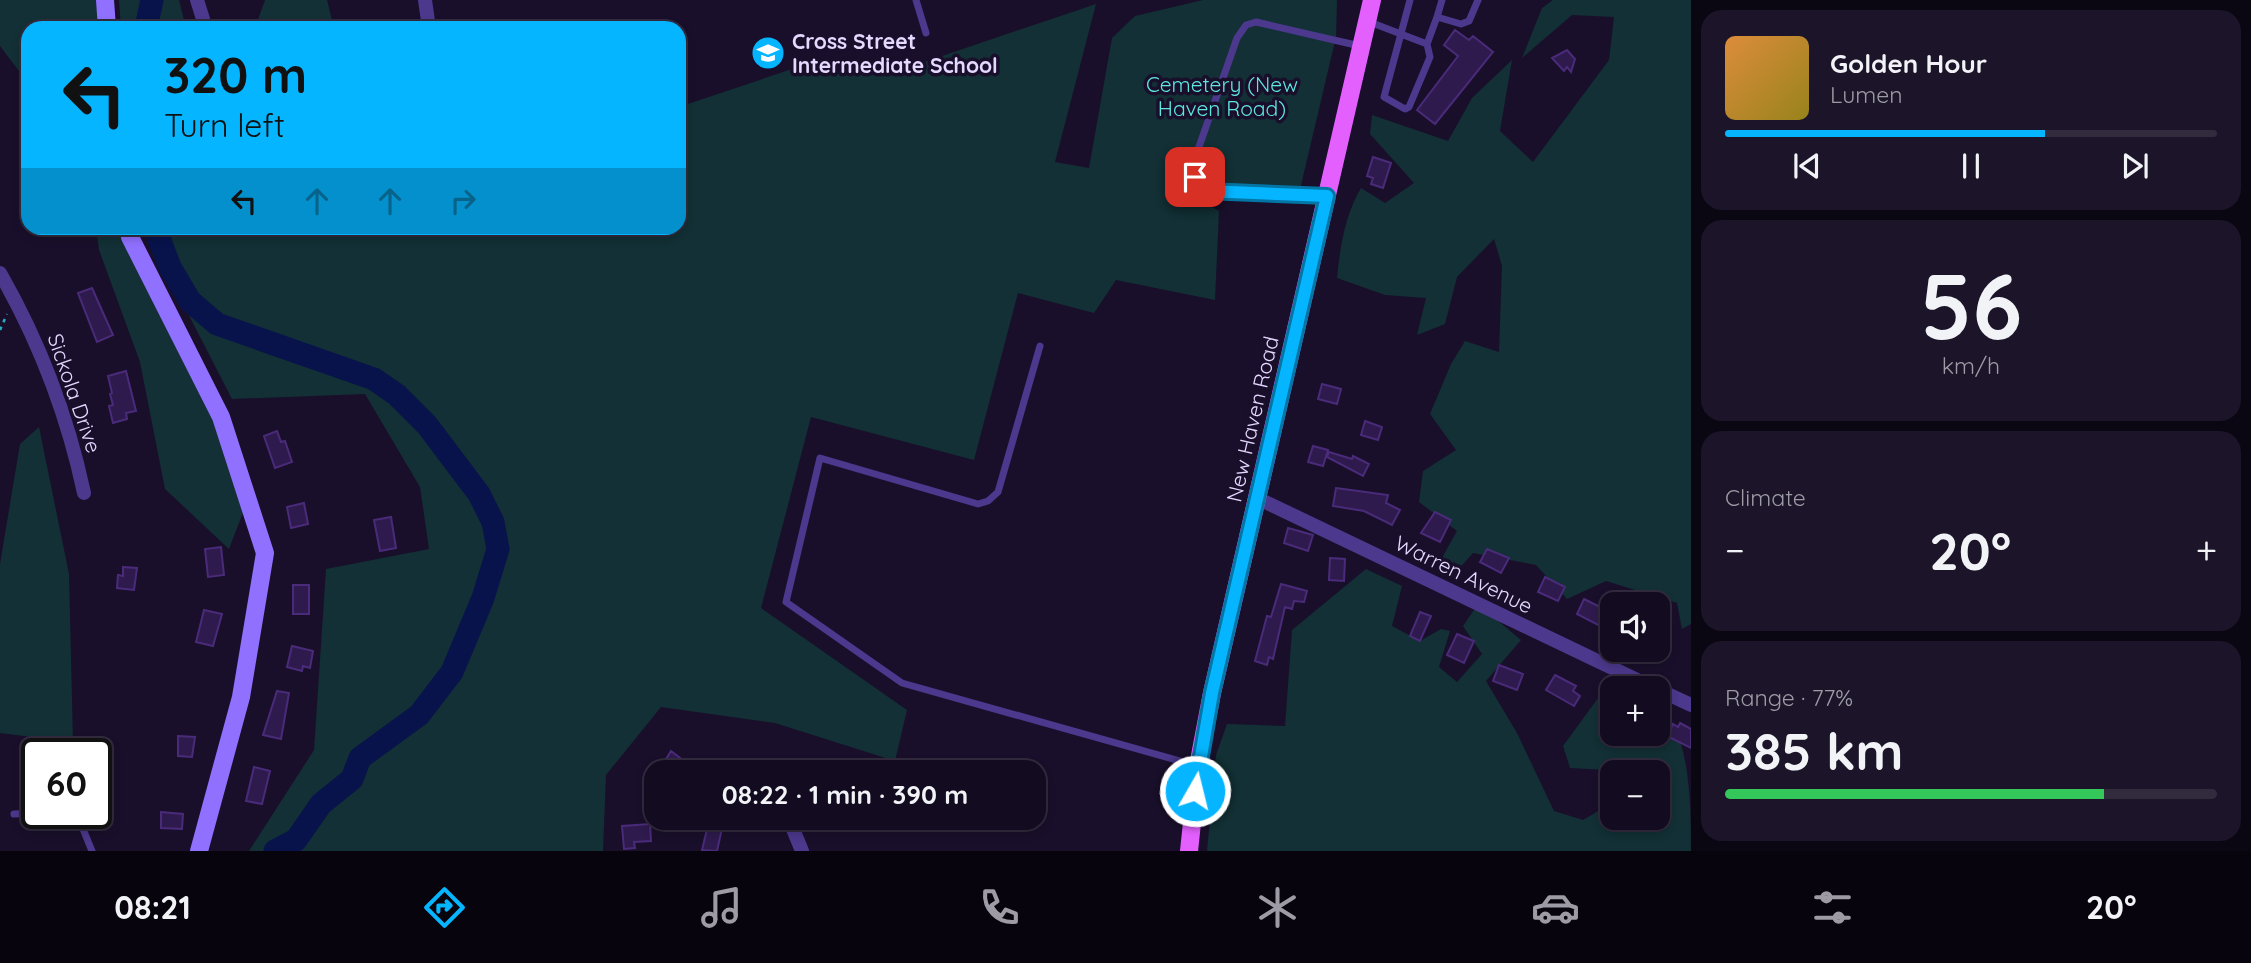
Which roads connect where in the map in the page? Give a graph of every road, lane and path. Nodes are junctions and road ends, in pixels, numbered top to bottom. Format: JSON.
{"nodes":[{"id":1,"x":105,"y":0,"type":"edge"},
{"id":2,"x":197,"y":0,"type":"edge"},
{"id":3,"x":425,"y":0,"type":"edge"},
{"id":4,"x":916,"y":0,"type":"edge"},
{"id":5,"x":1372,"y":0,"type":"edge"},
{"id":6,"x":1410,"y":0,"type":"edge"},
{"id":7,"x":1442,"y":0,"type":"edge"},
{"id":8,"x":1478,"y":0,"type":"edge"},
{"id":9,"x":1437,"y":17,"type":"junction"},
{"id":10,"x":202,"y":19,"type":"dead end"},
{"id":11,"x":106,"y":21,"type":"edge"},
{"id":12,"x":428,"y":21,"type":"edge"},
{"id":13,"x":1367,"y":21,"type":"junction"},
{"id":14,"x":926,"y":33,"type":"dead end"},
{"id":15,"x":1400,"y":35,"type":"junction"},
{"id":16,"x":1427,"y":44,"type":"junction"},
{"id":17,"x":1360,"y":46,"type":"junction"},
{"id":18,"x":1327,"y":196,"type":"junction"},
{"id":19,"x":130,"y":235,"type":"edge"},
{"id":20,"x":0,"y":273,"type":"edge"},
{"id":21,"x":1040,"y":346,"type":"dead end"},
{"id":22,"x":84,"y":493,"type":"dead end"},
{"id":23,"x":1256,"y":498,"type":"junction"},
{"id":24,"x":1629,"y":676,"type":"edge"},
{"id":25,"x":1670,"y":695,"type":"edge"},
{"id":26,"x":1691,"y":705,"type":"edge"},
{"id":27,"x":1198,"y":766,"type":"junction"},
{"id":28,"x":14,"y":814,"type":"dead end"},
{"id":29,"x":21,"y":814,"type":"edge"},
{"id":30,"x":83,"y":829,"type":"edge"},
{"id":31,"x":793,"y":830,"type":"edge"},
{"id":32,"x":92,"y":851,"type":"edge"},
{"id":33,"x":199,"y":851,"type":"edge"},
{"id":34,"x":802,"y":851,"type":"edge"},
{"id":35,"x":1189,"y":851,"type":"edge"}],
"edges":[{"from":1,"to":11,"type":"street"},
{"from":2,"to":10,"type":"street"},
{"from":3,"to":12,"type":"street"},
{"from":4,"to":14,"type":"lane"},
{"from":5,"to":13,"type":"main road","name":"New Haven Road"},
{"from":6,"to":15,"type":"lane"},
{"from":7,"to":9,"type":"lane"},
{"from":8,"to":9,"type":"lane"},
{"from":9,"to":16,"type":"lane"},
{"from":13,"to":15,"type":"lane"},
{"from":13,"to":17,"type":"main road","name":"New Haven Road"},
{"from":15,"to":16,"type":"lane"},
{"from":15,"to":16,"type":"lane"},
{"from":17,"to":18,"type":"main road","name":"New Haven Road"},
{"from":17,"to":18,"type":"lane"},
{"from":18,"to":23,"type":"main road","name":"New Haven Road"},
{"from":19,"to":33,"type":"street"},
{"from":20,"to":22,"type":"street","name":"Sickola Drive"},
{"from":21,"to":27,"type":"lane"},
{"from":23,"to":24,"type":"street","name":"Warren Avenue"},
{"from":23,"to":27,"type":"main road","name":"New Haven Road"},
{"from":25,"to":26,"type":"street","name":"Warren Avenue"},
{"from":27,"to":35,"type":"main road","name":"New Haven Road"},
{"from":28,"to":29,"type":"lane"},
{"from":30,"to":32,"type":"lane"},
{"from":31,"to":34,"type":"street"}]}
